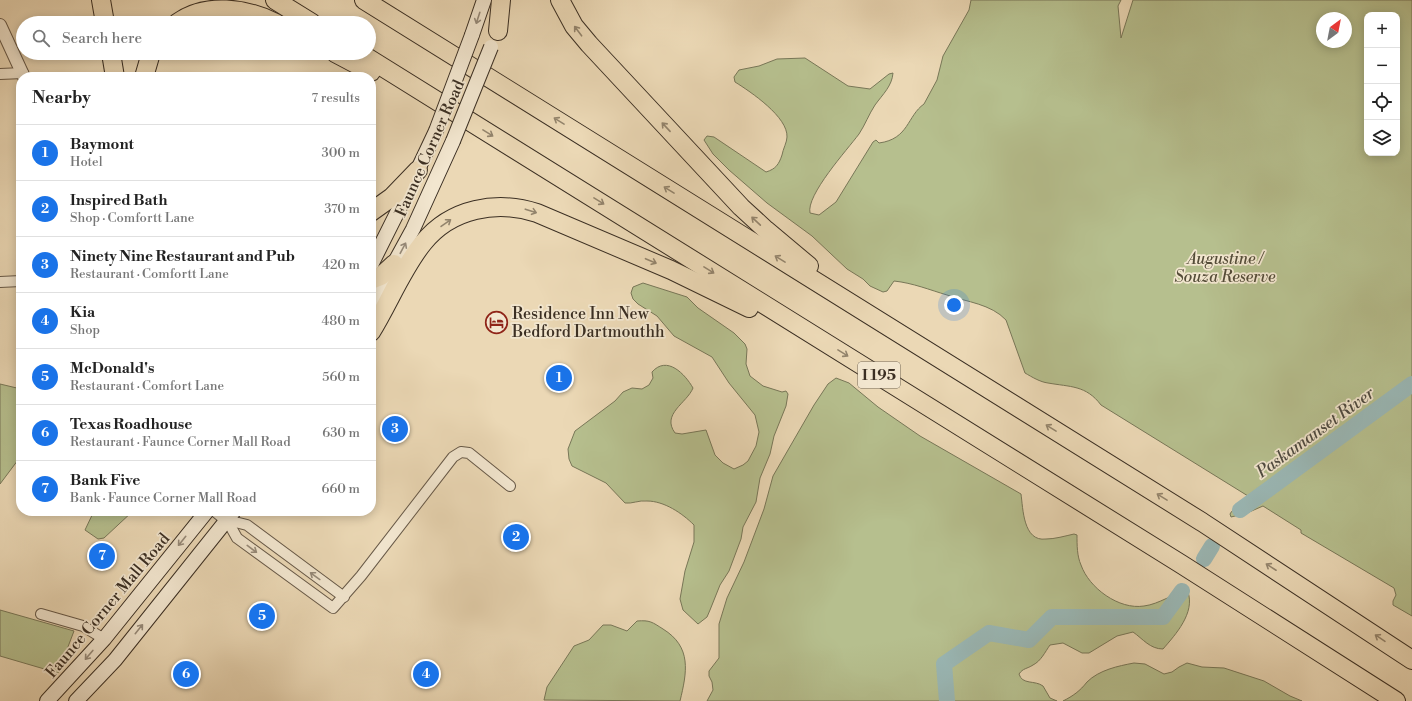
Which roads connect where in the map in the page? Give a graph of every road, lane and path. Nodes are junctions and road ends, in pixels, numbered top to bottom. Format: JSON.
{"nodes":[{"id":1,"x":101,"y":0,"type":"edge"},
{"id":2,"x":275,"y":0,"type":"edge"},
{"id":3,"x":364,"y":0,"type":"edge"},
{"id":4,"x":381,"y":0,"type":"edge"},
{"id":5,"x":484,"y":0,"type":"edge"},
{"id":6,"x":501,"y":0,"type":"edge"},
{"id":7,"x":510,"y":0,"type":"edge"},
{"id":8,"x":560,"y":0,"type":"edge"},
{"id":9,"x":104,"y":16,"type":"edge"},
{"id":10,"x":192,"y":16,"type":"edge"},
{"id":11,"x":259,"y":16,"type":"edge"},
{"id":12,"x":301,"y":16,"type":"edge"},
{"id":13,"x":0,"y":25,"type":"edge"},
{"id":14,"x":494,"y":39,"type":"junction"},
{"id":15,"x":435,"y":44,"type":"junction"},
{"id":16,"x":16,"y":58,"type":"edge"},
{"id":17,"x":17,"y":60,"type":"edge"},
{"id":18,"x":112,"y":60,"type":"edge"},
{"id":19,"x":149,"y":60,"type":"edge"},
{"id":20,"x":348,"y":60,"type":"edge"},
{"id":21,"x":371,"y":60,"type":"edge"},
{"id":22,"x":23,"y":72,"type":"edge"},
{"id":23,"x":114,"y":72,"type":"edge"},
{"id":24,"x":145,"y":72,"type":"edge"},
{"id":25,"x":370,"y":72,"type":"edge"},
{"id":26,"x":0,"y":74,"type":"edge"},
{"id":27,"x":16,"y":75,"type":"edge"},
{"id":28,"x":376,"y":75,"type":"edge"},
{"id":29,"x":433,"y":99,"type":"junction"},
{"id":30,"x":418,"y":170,"type":"junction"},
{"id":31,"x":376,"y":208,"type":"edge"},
{"id":32,"x":376,"y":255,"type":"edge"},
{"id":33,"x":394,"y":264,"type":"junction"},
{"id":34,"x":376,"y":278,"type":"edge"},
{"id":35,"x":16,"y":281,"type":"edge"},
{"id":36,"x":0,"y":282,"type":"edge"},
{"id":37,"x":376,"y":297,"type":"edge"},
{"id":38,"x":860,"y":309,"type":"junction"},
{"id":39,"x":376,"y":323,"type":"edge"},
{"id":40,"x":823,"y":340,"type":"junction"},
{"id":41,"x":510,"y":486,"type":"dead end"},
{"id":42,"x":203,"y":516,"type":"edge"},
{"id":43,"x":230,"y":516,"type":"edge"},
{"id":44,"x":231,"y":516,"type":"edge"},
{"id":45,"x":233,"y":516,"type":"edge"},
{"id":46,"x":344,"y":597,"type":"junction"},
{"id":47,"x":41,"y":614,"type":"dead end"},
{"id":48,"x":104,"y":639,"type":"junction"},
{"id":49,"x":1412,"y":660,"type":"edge"},
{"id":50,"x":47,"y":701,"type":"edge"},
{"id":51,"x":76,"y":701,"type":"edge"},
{"id":52,"x":1396,"y":701,"type":"edge"}],
"edges":[{"from":1,"to":9,"type":"highway"},
{"from":2,"to":12,"type":"highway"},
{"from":3,"to":15,"type":"highway"},
{"from":4,"to":15,"type":"highway"},
{"from":5,"to":30,"type":"main road","name":"Faunce Corner Road","one_way":true,"bridge":true},
{"from":6,"to":14,"type":"highway"},
{"from":7,"to":14,"type":"main road","name":"Faunce Corner Road"},
{"from":38,"to":8,"type":"highway","one_way":true},
{"from":10,"to":11,"type":"highway"},
{"from":13,"to":16,"type":"street"},
{"from":33,"to":14,"type":"main road","name":"Faunce Corner Road","one_way":true,"bridge":true},
{"from":38,"to":15,"type":"highway","one_way":true},
{"from":17,"to":22,"type":"street"},
{"from":18,"to":23,"type":"highway"},
{"from":19,"to":24,"type":"highway"},
{"from":20,"to":25,"type":"highway"},
{"from":21,"to":29,"type":"highway","number":"I 195"},
{"from":26,"to":27,"type":"street"},
{"from":28,"to":29,"type":"highway"},
{"from":29,"to":40,"type":"highway","number":"I 195","one_way":true},
{"from":30,"to":31,"type":"highway"},
{"from":30,"to":32,"type":"main road","name":"Faunce Corner Road"},
{"from":33,"to":34,"type":"highway"},
{"from":33,"to":37,"type":"main road","name":"Faunce Corner Road"},
{"from":35,"to":36,"type":"street"},
{"from":49,"to":38,"type":"highway","one_way":true},
{"from":39,"to":40,"type":"highway","one_way":true},
{"from":40,"to":52,"type":"highway","number":"I 195","one_way":true},
{"from":41,"to":46,"type":"street"},
{"from":42,"to":48,"type":"main road","name":"Faunce Corner Mall Road","one_way":true},
{"from":51,"to":43,"type":"main road","one_way":true},
{"from":44,"to":46,"type":"street","one_way":true},
{"from":46,"to":45,"type":"street","one_way":true},
{"from":47,"to":48,"type":"street"},
{"from":48,"to":50,"type":"main road","name":"Faunce Corner Mall Road","one_way":true}]}
